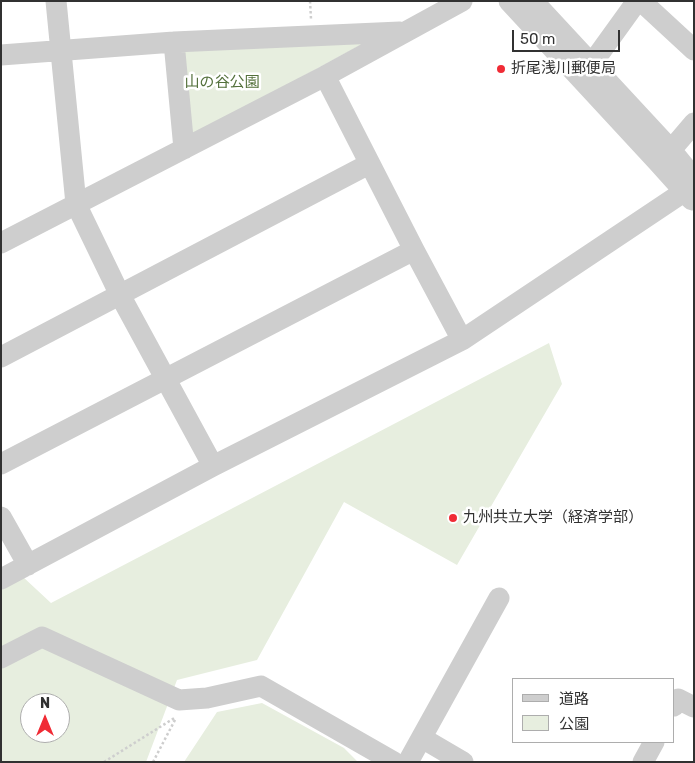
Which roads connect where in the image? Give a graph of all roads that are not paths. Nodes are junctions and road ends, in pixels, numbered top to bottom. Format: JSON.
{"nodes":[{"id":1,"x":56,"y":1,"type":"edge"},
{"id":2,"x":462,"y":1,"type":"edge"},
{"id":3,"x":509,"y":1,"type":"edge"},
{"id":4,"x":533,"y":1,"type":"edge"},
{"id":5,"x":639,"y":1,"type":"edge"},
{"id":6,"x":406,"y":32,"type":"junction"},
{"id":7,"x":174,"y":42,"type":"junction"},
{"id":8,"x":60,"y":50,"type":"junction"},
{"id":9,"x":694,"y":50,"type":"edge"},
{"id":10,"x":1,"y":55,"type":"edge"},
{"id":11,"x":586,"y":72,"type":"junction"},
{"id":12,"x":325,"y":76,"type":"junction"},
{"id":13,"x":694,"y":123,"type":"edge"},
{"id":14,"x":184,"y":149,"type":"junction"},
{"id":15,"x":664,"y":155,"type":"junction"},
{"id":16,"x":369,"y":164,"type":"junction"},
{"id":17,"x":691,"y":189,"type":"edge"},
{"id":18,"x":76,"y":204,"type":"junction"},
{"id":19,"x":1,"y":243,"type":"edge"},
{"id":20,"x":414,"y":250,"type":"junction"},
{"id":21,"x":120,"y":295,"type":"junction"},
{"id":22,"x":462,"y":340,"type":"junction"},
{"id":23,"x":1,"y":357,"type":"edge"},
{"id":24,"x":165,"y":380,"type":"junction"},
{"id":25,"x":1,"y":464,"type":"edge"},
{"id":26,"x":213,"y":466,"type":"junction"},
{"id":27,"x":1,"y":517,"type":"edge"},
{"id":28,"x":28,"y":565,"type":"junction"},
{"id":29,"x":1,"y":579,"type":"edge"},
{"id":30,"x":499,"y":598,"type":"dead end"},
{"id":31,"x":1,"y":658,"type":"edge"},
{"id":32,"x":422,"y":738,"type":"junction"},
{"id":33,"x":653,"y":743,"type":"edge"},
{"id":34,"x":394,"y":762,"type":"edge"},
{"id":35,"x":408,"y":762,"type":"edge"},
{"id":36,"x":463,"y":762,"type":"edge"},
{"id":37,"x":643,"y":762,"type":"edge"}],
"edges":[{"from":1,"to":8,"type":"street"},
{"from":2,"to":6,"type":"street"},
{"from":3,"to":11,"type":"street"},
{"from":4,"to":11,"type":"street"},
{"from":5,"to":9,"type":"street"},
{"from":5,"to":11,"type":"street"},
{"from":6,"to":7,"type":"street"},
{"from":6,"to":12,"type":"street"},
{"from":7,"to":8,"type":"street"},
{"from":7,"to":14,"type":"street"},
{"from":8,"to":10,"type":"street"},
{"from":8,"to":18,"type":"street"},
{"from":11,"to":15,"type":"street"},
{"from":12,"to":14,"type":"street"},
{"from":12,"to":16,"type":"street"},
{"from":13,"to":15,"type":"street"},
{"from":14,"to":18,"type":"street"},
{"from":15,"to":17,"type":"street"},
{"from":16,"to":20,"type":"street"},
{"from":16,"to":21,"type":"street"},
{"from":17,"to":22,"type":"street"},
{"from":18,"to":19,"type":"street"},
{"from":18,"to":21,"type":"street"},
{"from":20,"to":22,"type":"street"},
{"from":20,"to":24,"type":"street"},
{"from":21,"to":23,"type":"street"},
{"from":21,"to":24,"type":"street"},
{"from":22,"to":26,"type":"street"},
{"from":24,"to":25,"type":"street"},
{"from":24,"to":26,"type":"street"},
{"from":26,"to":28,"type":"street"},
{"from":27,"to":28,"type":"street"},
{"from":28,"to":29,"type":"street"},
{"from":30,"to":32,"type":"street"},
{"from":31,"to":34,"type":"street"},
{"from":32,"to":35,"type":"street"},
{"from":32,"to":36,"type":"street"},
{"from":33,"to":37,"type":"street"}]}
